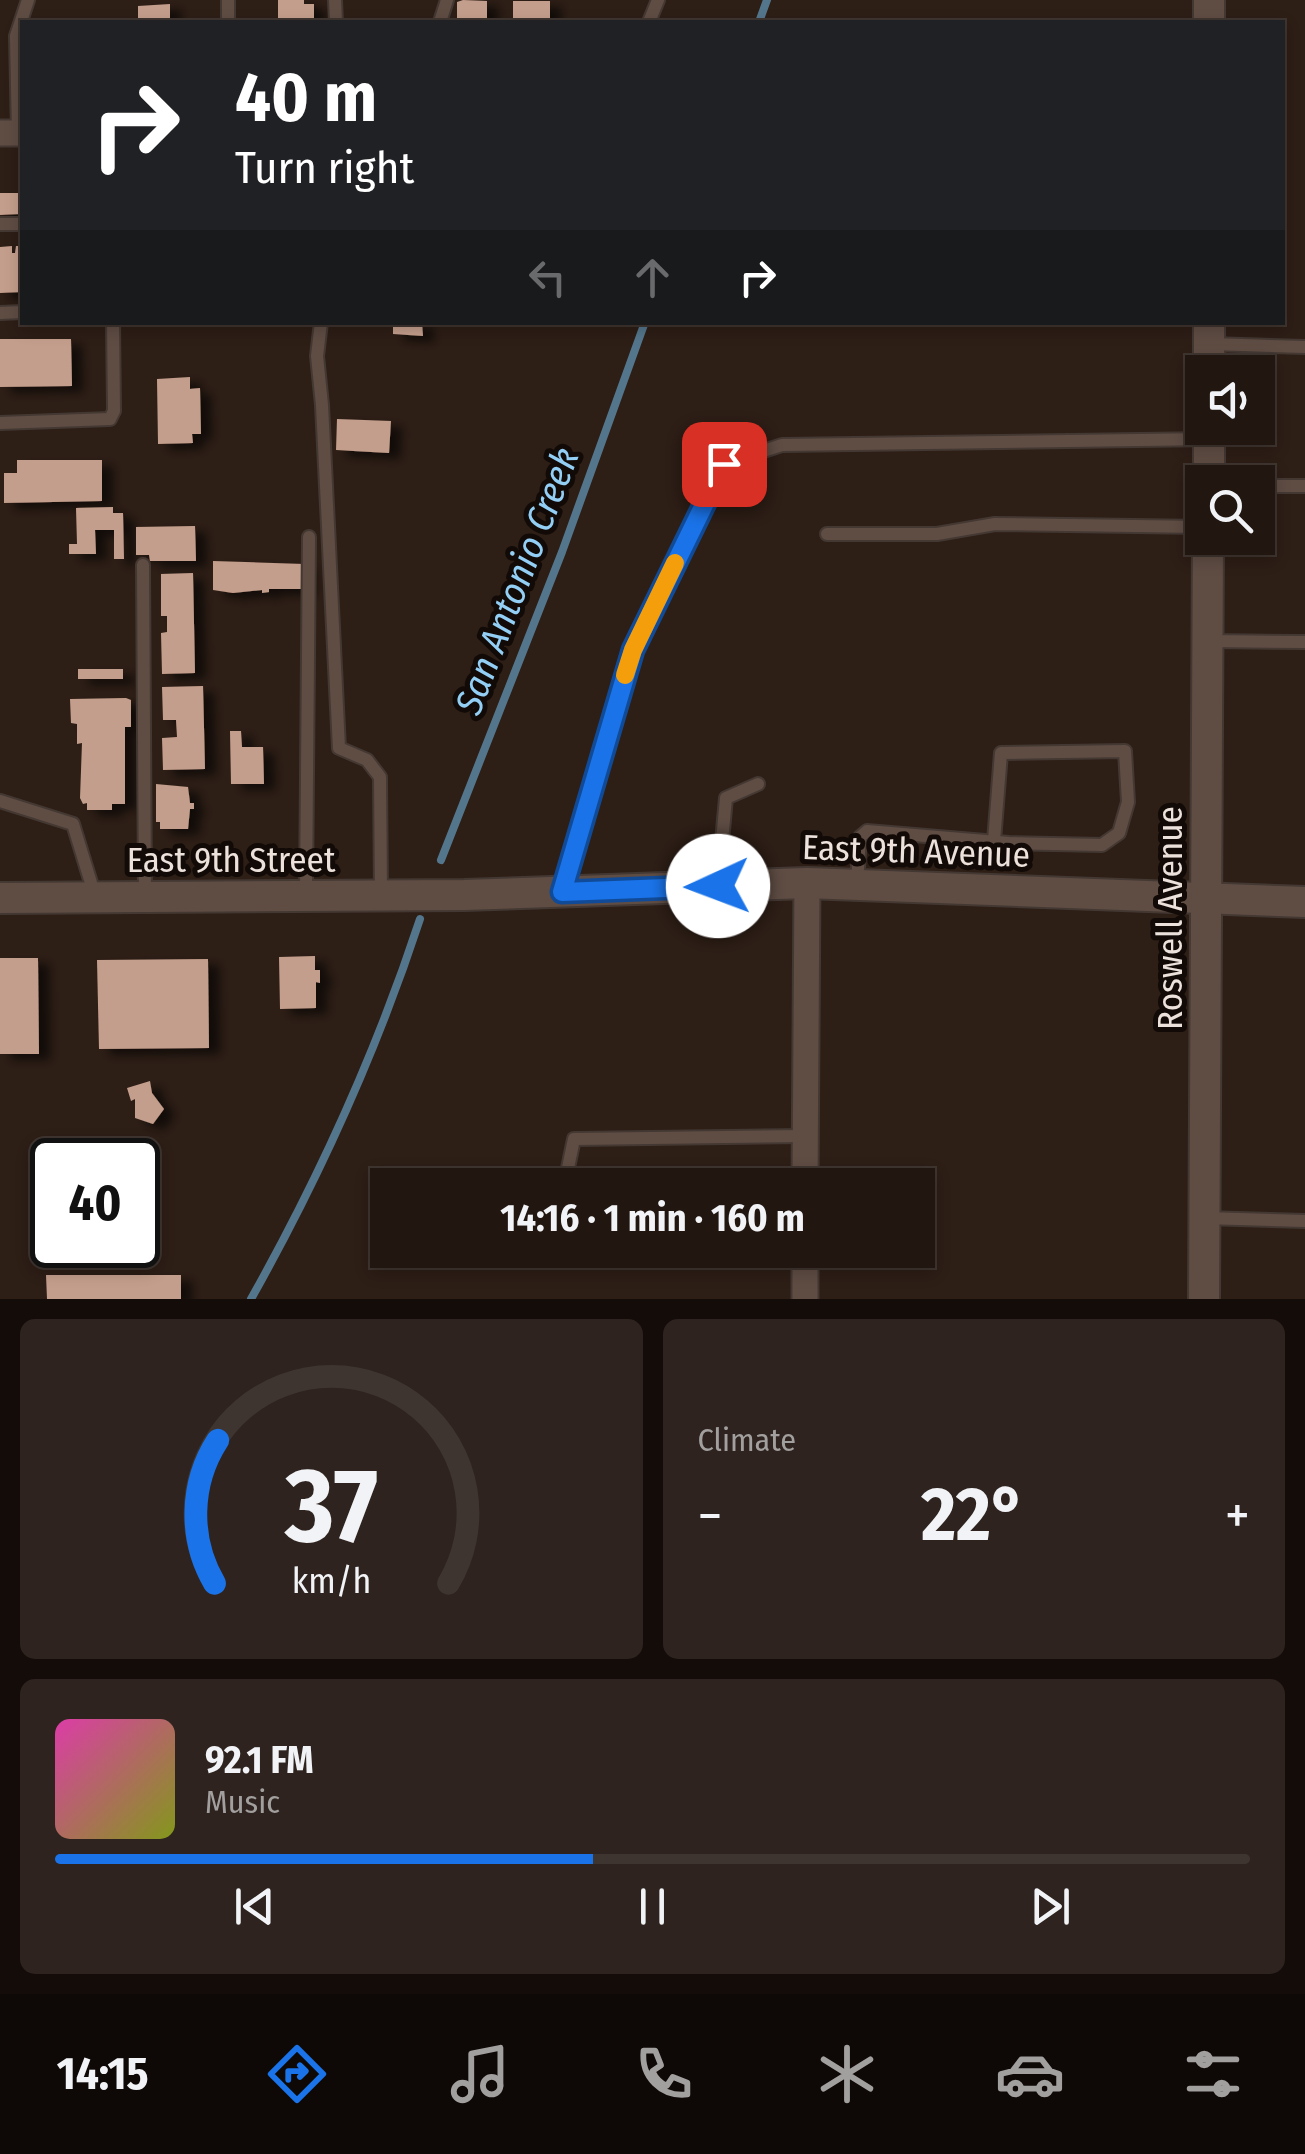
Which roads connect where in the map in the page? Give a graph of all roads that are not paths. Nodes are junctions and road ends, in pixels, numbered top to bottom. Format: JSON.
{"nodes":[{"id":1,"x":20,"y":24,"type":"edge"},
{"id":2,"x":14,"y":133,"type":"edge"},
{"id":3,"x":113,"y":325,"type":"edge"},
{"id":4,"x":320,"y":325,"type":"edge"},
{"id":5,"x":1209,"y":346,"type":"edge"},
{"id":6,"x":1305,"y":346,"type":"edge"},
{"id":7,"x":0,"y":423,"type":"edge"},
{"id":8,"x":1185,"y":434,"type":"edge"},
{"id":9,"x":1275,"y":486,"type":"edge"},
{"id":10,"x":1305,"y":486,"type":"edge"},
{"id":11,"x":1185,"y":526,"type":"edge"},
{"id":12,"x":827,"y":534,"type":"dead end"},
{"id":13,"x":309,"y":537,"type":"dead end"},
{"id":14,"x":1208,"y":555,"type":"edge"},
{"id":15,"x":143,"y":565,"type":"dead end"},
{"id":16,"x":1208,"y":641,"type":"junction"},
{"id":17,"x":1305,"y":642,"type":"edge"},
{"id":18,"x":758,"y":784,"type":"dead end"},
{"id":19,"x":0,"y":802,"type":"edge"},
{"id":20,"x":994,"y":840,"type":"junction"},
{"id":21,"x":807,"y":883,"type":"junction"},
{"id":22,"x":856,"y":885,"type":"junction"},
{"id":23,"x":718,"y":886,"type":"junction"},
{"id":24,"x":562,"y":892,"type":"junction"},
{"id":25,"x":464,"y":895,"type":"joint"},
{"id":26,"x":306,"y":896,"type":"junction"},
{"id":27,"x":381,"y":896,"type":"junction"},
{"id":28,"x":0,"y":898,"type":"edge"},
{"id":29,"x":96,"y":898,"type":"junction"},
{"id":30,"x":145,"y":898,"type":"junction"},
{"id":31,"x":1208,"y":900,"type":"junction"},
{"id":32,"x":1305,"y":902,"type":"edge"},
{"id":33,"x":805,"y":1136,"type":"junction"},
{"id":34,"x":568,"y":1168,"type":"dead end"},
{"id":35,"x":805,"y":1168,"type":"edge"},
{"id":36,"x":1205,"y":1218,"type":"junction"},
{"id":37,"x":1305,"y":1220,"type":"edge"},
{"id":38,"x":805,"y":1268,"type":"edge"},
{"id":39,"x":804,"y":1299,"type":"edge"},
{"id":40,"x":1204,"y":1299,"type":"edge"}],
"edges":[{"from":1,"to":2,"type":"lane"},
{"from":3,"to":7,"type":"lane"},
{"from":4,"to":27,"type":"lane"},
{"from":5,"to":6,"type":"lane"},
{"from":8,"to":24,"type":"lane"},
{"from":9,"to":10,"type":"lane"},
{"from":11,"to":12,"type":"lane"},
{"from":13,"to":26,"type":"lane"},
{"from":14,"to":16,"type":"street","name":"Roswell Avenue"},
{"from":15,"to":30,"type":"lane"},
{"from":16,"to":17,"type":"lane"},
{"from":16,"to":31,"type":"street","name":"Roswell Avenue"},
{"from":18,"to":23,"type":"lane"},
{"from":19,"to":29,"type":"lane"},
{"from":20,"to":20,"type":"lane"},
{"from":20,"to":22,"type":"lane"},
{"from":21,"to":22,"type":"street","name":"East 9th Avenue"},
{"from":21,"to":23,"type":"street","name":"East 9th Avenue"},
{"from":21,"to":33,"type":"street"},
{"from":22,"to":31,"type":"street","name":"East 9th Avenue"},
{"from":23,"to":24,"type":"street","name":"East 9th Avenue"},
{"from":24,"to":25,"type":"street","name":"East 9th Avenue"},
{"from":25,"to":27,"type":"street","name":"East 9th Street"},
{"from":26,"to":27,"type":"street","name":"East 9th Street"},
{"from":26,"to":30,"type":"street","name":"East 9th Street"},
{"from":28,"to":29,"type":"street","name":"East 9th Street"},
{"from":29,"to":30,"type":"street","name":"East 9th Street"},
{"from":31,"to":32,"type":"street","name":"East 9th Avenue"},
{"from":31,"to":36,"type":"street","name":"Roswell Avenue"},
{"from":33,"to":34,"type":"lane"},
{"from":33,"to":35,"type":"street"},
{"from":36,"to":37,"type":"lane"},
{"from":36,"to":40,"type":"street","name":"Roswell Avenue"},
{"from":38,"to":39,"type":"street"}]}
